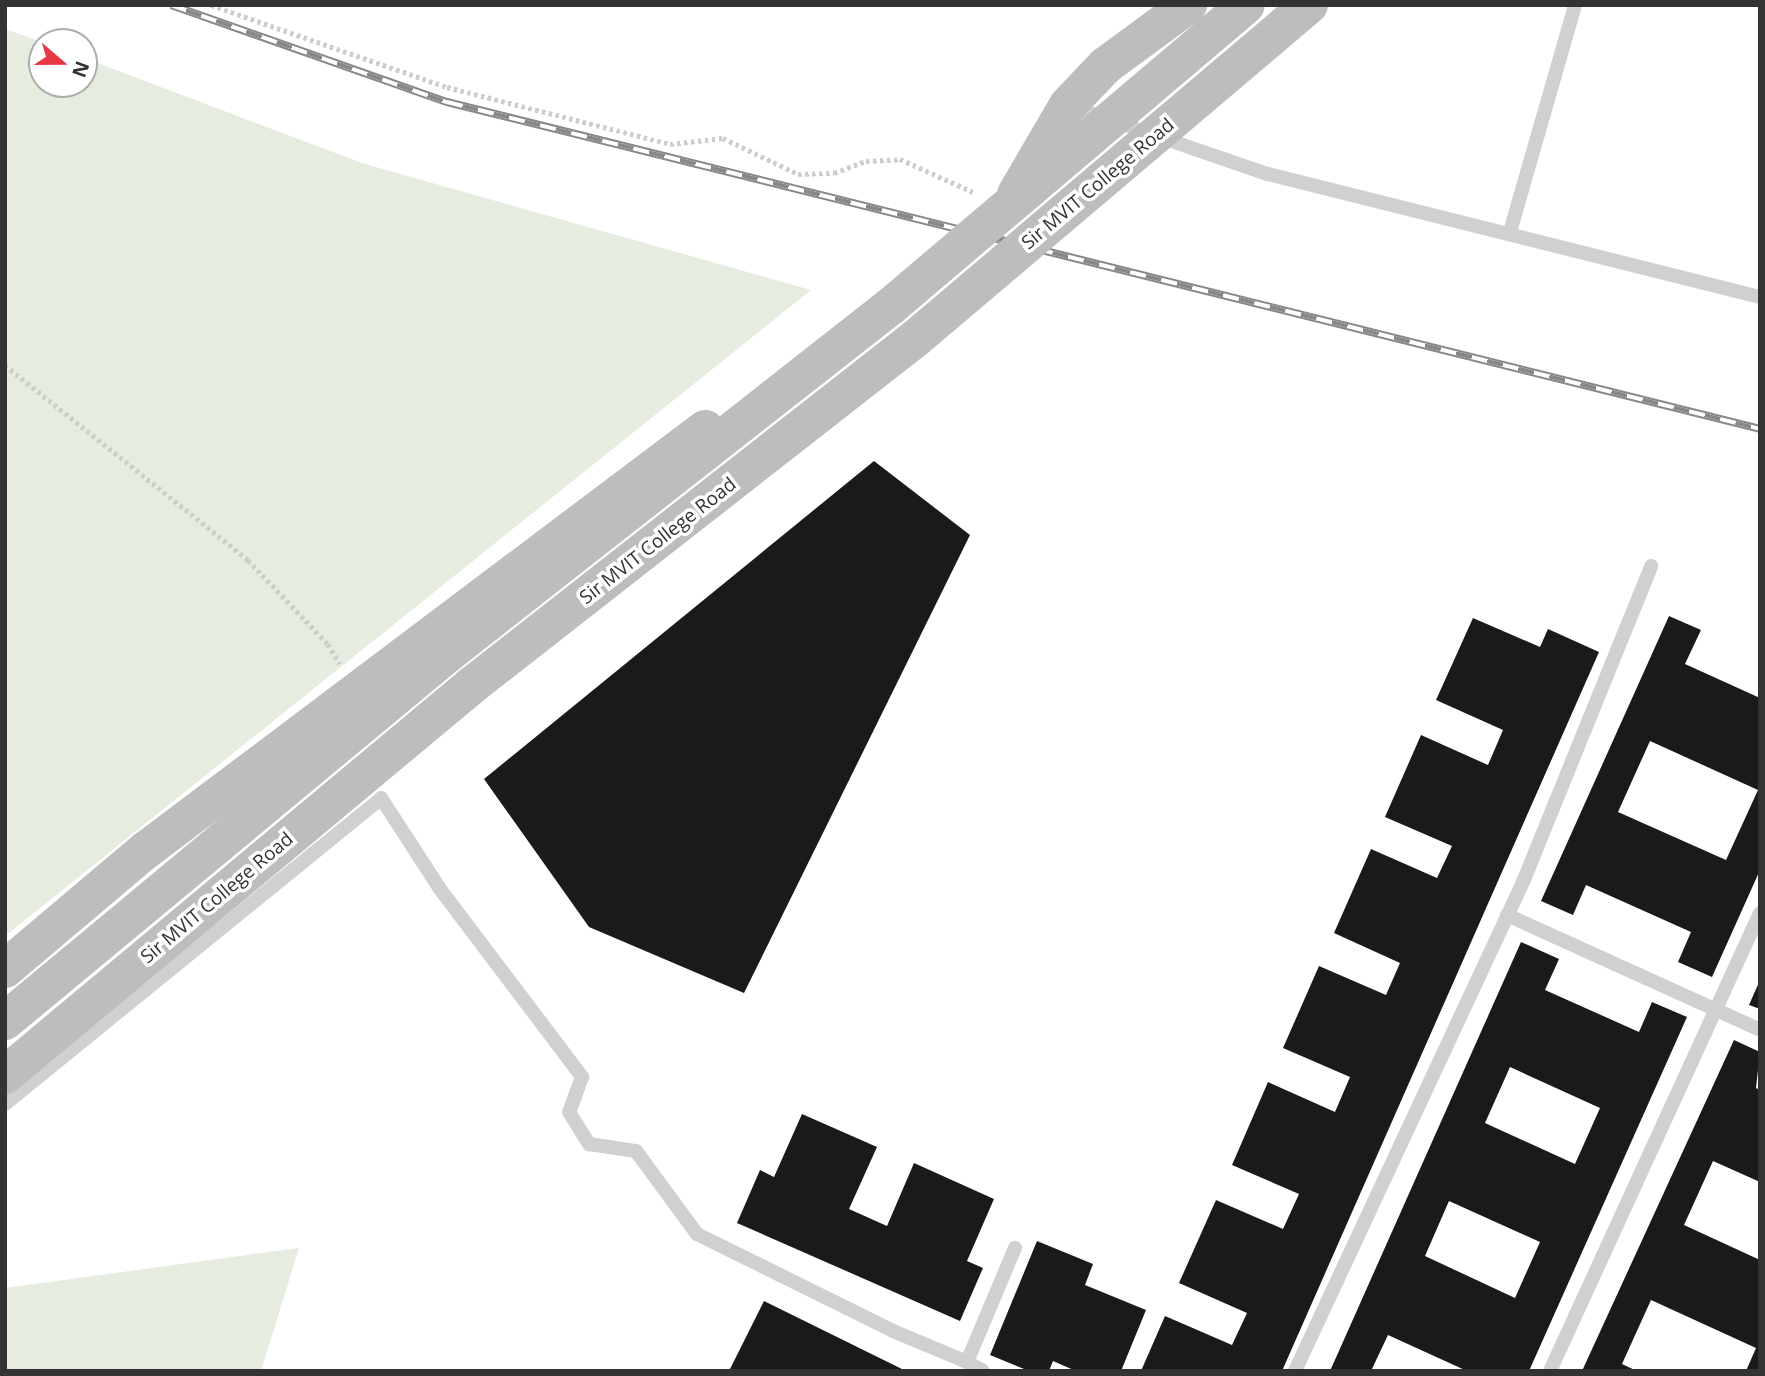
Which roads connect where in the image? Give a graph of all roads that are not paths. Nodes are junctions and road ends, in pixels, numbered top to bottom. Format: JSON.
{"nodes":[{"id":1,"x":1188,"y":5,"type":"edge"},
{"id":2,"x":1246,"y":5,"type":"edge"},
{"id":3,"x":1309,"y":5,"type":"edge"},
{"id":4,"x":1575,"y":5,"type":"edge"},
{"id":5,"x":1068,"y":105,"type":"junction"},
{"id":6,"x":1510,"y":232,"type":"junction"},
{"id":7,"x":1760,"y":297,"type":"edge"},
{"id":8,"x":1651,"y":566,"type":"dead end"},
{"id":9,"x":1760,"y":914,"type":"edge"},
{"id":10,"x":1507,"y":915,"type":"junction"},
{"id":11,"x":5,"y":969,"type":"edge"},
{"id":12,"x":1716,"y":1010,"type":"junction"},
{"id":13,"x":5,"y":1021,"type":"edge"},
{"id":14,"x":1760,"y":1030,"type":"edge"},
{"id":15,"x":5,"y":1074,"type":"edge"},
{"id":16,"x":5,"y":1104,"type":"edge"},
{"id":17,"x":1015,"y":1248,"type":"dead end"},
{"id":18,"x":967,"y":1362,"type":"junction"},
{"id":19,"x":983,"y":1371,"type":"edge"},
{"id":20,"x":1295,"y":1371,"type":"edge"},
{"id":21,"x":1550,"y":1371,"type":"edge"}],
"edges":[{"from":1,"to":5,"type":"main road"},
{"from":2,"to":13,"type":"main road","name":"Sir MVIT College Road","bridge":true},
{"from":3,"to":15,"type":"main road","name":"Sir MVIT College Road","bridge":true},
{"from":4,"to":6,"type":"lane"},
{"from":5,"to":6,"type":"lane"},
{"from":5,"to":11,"type":"main road"},
{"from":6,"to":7,"type":"lane"},
{"from":8,"to":10,"type":"lane"},
{"from":9,"to":12,"type":"lane"},
{"from":10,"to":12,"type":"lane"},
{"from":10,"to":20,"type":"lane"},
{"from":12,"to":14,"type":"lane"},
{"from":12,"to":21,"type":"lane"},
{"from":16,"to":18,"type":"lane"},
{"from":17,"to":18,"type":"lane"},
{"from":18,"to":19,"type":"lane"}]}
